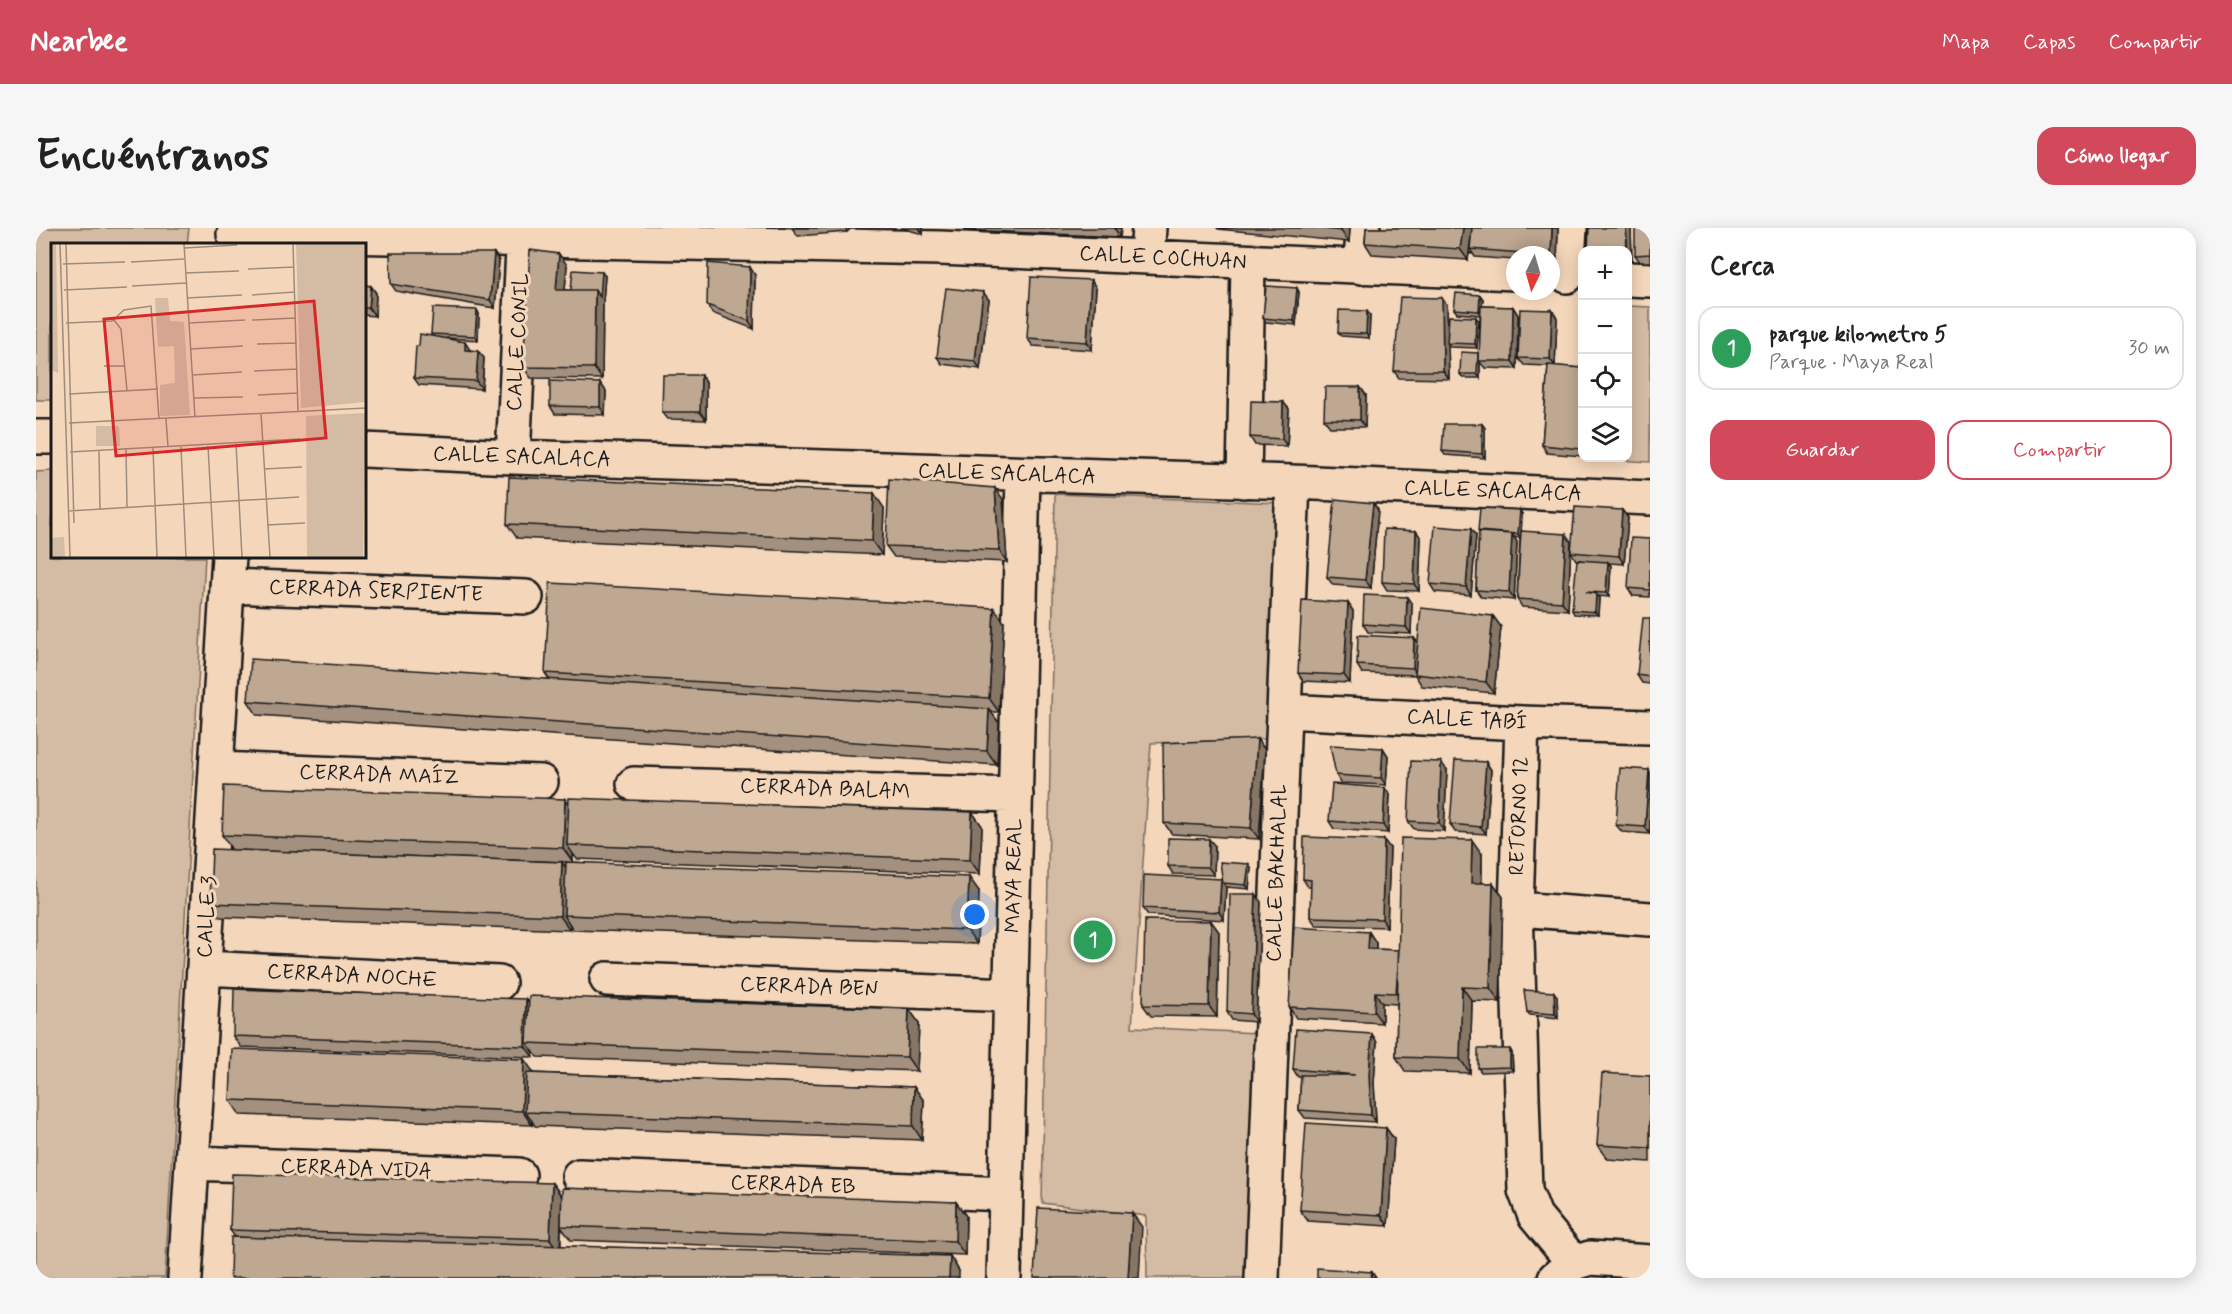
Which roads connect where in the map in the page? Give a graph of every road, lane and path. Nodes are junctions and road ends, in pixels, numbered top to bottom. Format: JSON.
{"nodes":[{"id":1,"x":1363,"y":228,"type":"edge"},
{"id":2,"x":1570,"y":228,"type":"edge"},
{"id":3,"x":234,"y":234,"type":"dead end"},
{"id":4,"x":523,"y":234,"type":"edge"},
{"id":5,"x":729,"y":236,"type":"edge"},
{"id":6,"x":940,"y":238,"type":"edge"},
{"id":7,"x":1148,"y":243,"type":"edge"},
{"id":8,"x":1248,"y":263,"type":"junction"},
{"id":9,"x":1361,"y":267,"type":"junction"},
{"id":10,"x":1506,"y":273,"type":"edge"},
{"id":11,"x":1567,"y":276,"type":"edge"},
{"id":12,"x":1632,"y":279,"type":"edge"},
{"id":13,"x":1650,"y":280,"type":"edge"},
{"id":14,"x":366,"y":450,"type":"edge"},
{"id":15,"x":513,"y":457,"type":"junction"},
{"id":16,"x":1023,"y":475,"type":"junction"},
{"id":17,"x":1244,"y":481,"type":"junction"},
{"id":18,"x":1293,"y":482,"type":"junction"},
{"id":19,"x":1650,"y":498,"type":"edge"},
{"id":20,"x":228,"y":571,"type":"edge"},
{"id":21,"x":526,"y":597,"type":"dead end"},
{"id":22,"x":984,"y":613,"type":"edge"},
{"id":23,"x":1020,"y":616,"type":"junction"},
{"id":24,"x":1284,"y":711,"type":"junction"},
{"id":25,"x":1522,"y":723,"type":"junction"},
{"id":26,"x":1650,"y":727,"type":"edge"},
{"id":27,"x":216,"y":769,"type":"junction"},
{"id":28,"x":541,"y":782,"type":"dead end"},
{"id":29,"x":634,"y":784,"type":"dead end"},
{"id":30,"x":1016,"y":795,"type":"junction"},
{"id":31,"x":1516,"y":909,"type":"junction"},
{"id":32,"x":1650,"y":919,"type":"edge"},
{"id":33,"x":204,"y":968,"type":"junction"},
{"id":34,"x":607,"y":979,"type":"dead end"},
{"id":35,"x":499,"y":983,"type":"dead end"},
{"id":36,"x":1011,"y":995,"type":"junction"},
{"id":37,"x":192,"y":1163,"type":"junction"},
{"id":38,"x":519,"y":1175,"type":"dead end"},
{"id":39,"x":579,"y":1176,"type":"dead end"},
{"id":40,"x":1006,"y":1194,"type":"junction"},
{"id":41,"x":1650,"y":1262,"type":"edge"},
{"id":42,"x":1564,"y":1270,"type":"edge"},
{"id":43,"x":1262,"y":1271,"type":"edge"},
{"id":44,"x":185,"y":1278,"type":"edge"},
{"id":45,"x":1004,"y":1278,"type":"edge"}],
"edges":[{"from":1,"to":9,"type":"street"},
{"from":2,"to":11,"type":"street"},
{"from":3,"to":4,"type":"street","name":"CALLE COCHUAN"},
{"from":4,"to":5,"type":"street","name":"CALLE COCHUAN"},
{"from":4,"to":15,"type":"street","name":"CALLE CONIL"},
{"from":5,"to":6,"type":"street","name":"CALLE COCHUAN"},
{"from":6,"to":7,"type":"street","name":"CALLE COCHUAN"},
{"from":7,"to":8,"type":"street","name":"CALLE COCHUAN"},
{"from":8,"to":9,"type":"street","name":"CALLE COCHUAN"},
{"from":8,"to":17,"type":"street"},
{"from":9,"to":10,"type":"street","name":"CALLE COCHUAN"},
{"from":12,"to":13,"type":"street"},
{"from":14,"to":15,"type":"street","name":"CALLE SACALACA"},
{"from":15,"to":16,"type":"street","name":"CALLE SACALACA"},
{"from":16,"to":17,"type":"street","name":"CALLE SACALACA"},
{"from":16,"to":23,"type":"street","name":"MAYA REAL"},
{"from":17,"to":18,"type":"street","name":"CALLE SACALACA"},
{"from":18,"to":19,"type":"street","name":"CALLE SACALACA"},
{"from":18,"to":24,"type":"street","name":"CALLE BAKHALAL"},
{"from":20,"to":21,"type":"street","name":"CERRADA SERPIENTE"},
{"from":20,"to":27,"type":"street","name":"CALLE 3"},
{"from":22,"to":23,"type":"street"},
{"from":23,"to":30,"type":"street","name":"MAYA REAL"},
{"from":24,"to":25,"type":"street","name":"CALLE TABÍ"},
{"from":24,"to":43,"type":"street","name":"CALLE BAKHALAL"},
{"from":25,"to":26,"type":"street","name":"CALLE TABÍ"},
{"from":25,"to":31,"type":"street","name":"RETORNO 12"},
{"from":27,"to":28,"type":"street","name":"CERRADA MAÍZ"},
{"from":27,"to":33,"type":"street","name":"CALLE 3"},
{"from":29,"to":30,"type":"street","name":"CERRADA BALAM"},
{"from":30,"to":36,"type":"street","name":"MAYA REAL"},
{"from":31,"to":32,"type":"street"},
{"from":31,"to":42,"type":"street","name":"RETORNO 12"},
{"from":33,"to":35,"type":"street","name":"CERRADA NOCHE"},
{"from":33,"to":37,"type":"street","name":"CALLE 3"},
{"from":34,"to":36,"type":"street","name":"CERRADA BEN"},
{"from":36,"to":40,"type":"street","name":"MAYA REAL"},
{"from":37,"to":38,"type":"street","name":"CERRADA VIDA"},
{"from":37,"to":44,"type":"street","name":"CALLE 3"},
{"from":39,"to":40,"type":"street","name":"CERRADA EB"},
{"from":40,"to":45,"type":"street","name":"MAYA REAL"},
{"from":41,"to":42,"type":"street"}]}
